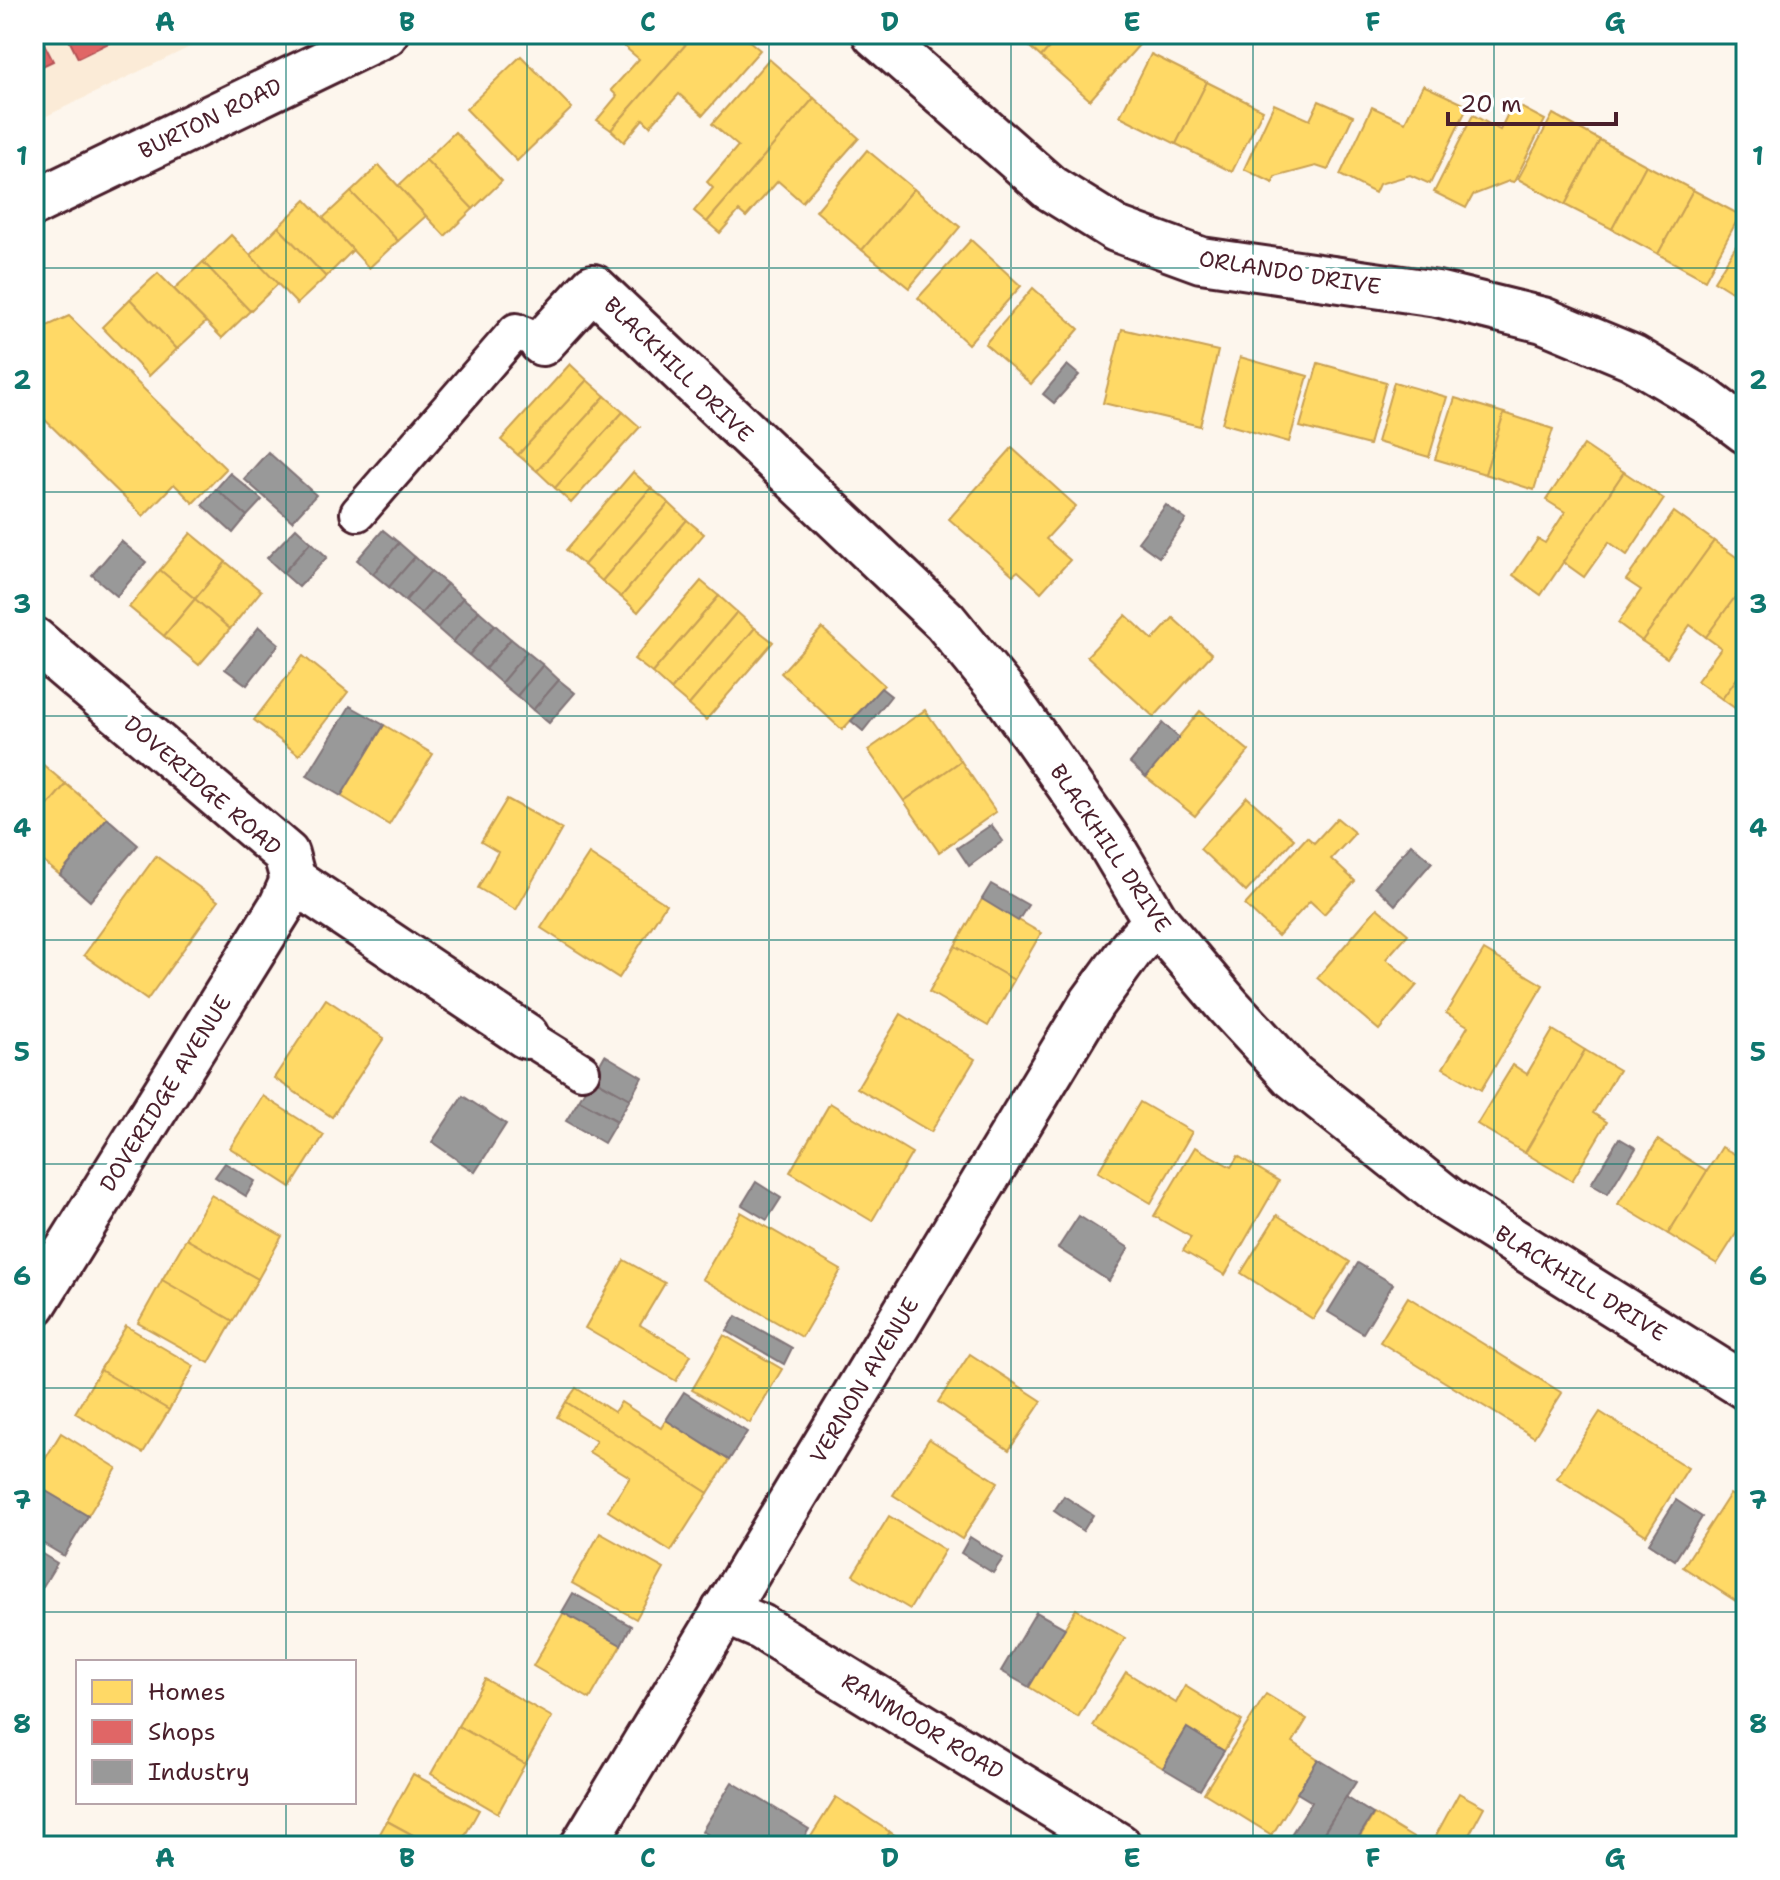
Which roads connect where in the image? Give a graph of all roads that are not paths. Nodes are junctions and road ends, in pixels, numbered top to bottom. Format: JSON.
{"nodes":[{"id":1,"x":385,"y":34,"type":"edge"},
{"id":2,"x":875,"y":34,"type":"edge"},
{"id":3,"x":34,"y":203,"type":"edge"},
{"id":4,"x":542,"y":343,"type":"joint"},
{"id":5,"x":1746,"y":431,"type":"edge"},
{"id":6,"x":358,"y":513,"type":"dead end"},
{"id":7,"x":34,"y":640,"type":"edge"},
{"id":8,"x":293,"y":880,"type":"junction"},
{"id":9,"x":1156,"y":921,"type":"junction"},
{"id":10,"x":526,"y":1036,"type":"joint"},
{"id":11,"x":582,"y":1071,"type":"dead end"},
{"id":12,"x":34,"y":1304,"type":"edge"},
{"id":13,"x":1746,"y":1387,"type":"edge"},
{"id":14,"x":724,"y":1611,"type":"junction"},
{"id":15,"x":583,"y":1846,"type":"edge"},
{"id":16,"x":1119,"y":1846,"type":"edge"}],
"edges":[{"from":1,"to":3,"type":"street","name":"BURTON ROAD"},
{"from":2,"to":5,"type":"street","name":"ORLANDO DRIVE"},
{"from":4,"to":6,"type":"lane"},
{"from":4,"to":9,"type":"street","name":"BLACKHILL DRIVE"},
{"from":7,"to":8,"type":"street","name":"DOVERIDGE ROAD"},
{"from":8,"to":10,"type":"street","name":"DOVERIDGE ROAD"},
{"from":8,"to":12,"type":"street","name":"DOVERIDGE AVENUE"},
{"from":9,"to":13,"type":"street","name":"BLACKHILL DRIVE"},
{"from":9,"to":14,"type":"street","name":"VERNON AVENUE"},
{"from":10,"to":11,"type":"lane"},
{"from":14,"to":15,"type":"street","name":"VERNON AVENUE"},
{"from":14,"to":16,"type":"street","name":"RANMOOR ROAD"}]}
